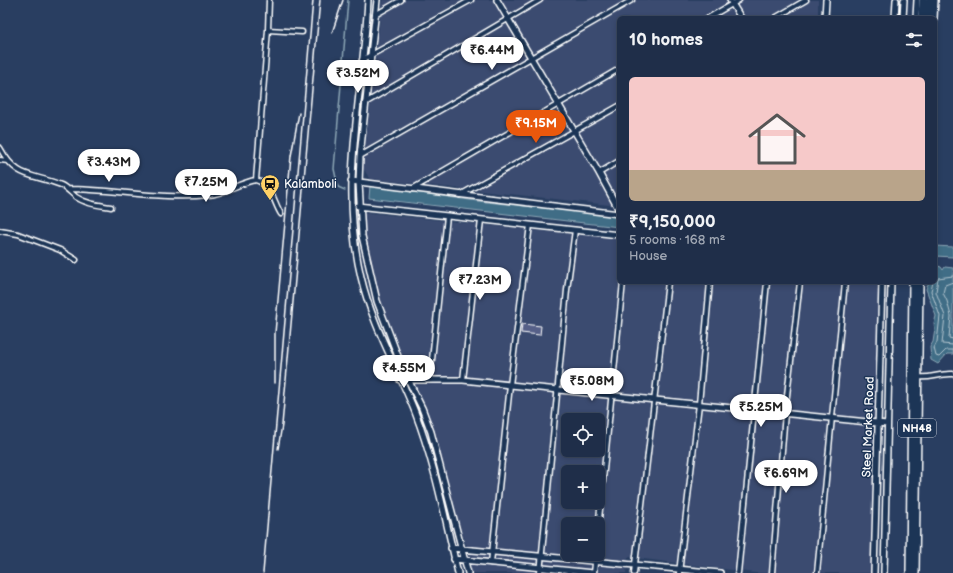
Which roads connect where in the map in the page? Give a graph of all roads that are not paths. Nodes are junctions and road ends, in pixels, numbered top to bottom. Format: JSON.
{"nodes":[{"id":1,"x":269,"y":0,"type":"edge"},
{"id":2,"x":368,"y":0,"type":"edge"},
{"id":3,"x":377,"y":0,"type":"edge"},
{"id":4,"x":401,"y":0,"type":"edge"},
{"id":5,"x":471,"y":0,"type":"edge"},
{"id":6,"x":497,"y":0,"type":"edge"},
{"id":7,"x":540,"y":0,"type":"edge"},
{"id":8,"x":632,"y":0,"type":"edge"},
{"id":9,"x":739,"y":0,"type":"edge"},
{"id":10,"x":806,"y":0,"type":"edge"},
{"id":11,"x":826,"y":0,"type":"edge"},
{"id":12,"x":896,"y":0,"type":"edge"},
{"id":13,"x":904,"y":0,"type":"edge"},
{"id":14,"x":917,"y":0,"type":"edge"},
{"id":15,"x":923,"y":0,"type":"edge"},
{"id":16,"x":930,"y":0,"type":"edge"},
{"id":17,"x":935,"y":0,"type":"edge"},
{"id":18,"x":731,"y":2,"type":"edge"},
{"id":19,"x":375,"y":15,"type":"junction"},
{"id":20,"x":711,"y":16,"type":"edge"},
{"id":21,"x":740,"y":16,"type":"edge"},
{"id":22,"x":778,"y":16,"type":"edge"},
{"id":23,"x":825,"y":16,"type":"edge"},
{"id":24,"x":895,"y":16,"type":"edge"},
{"id":25,"x":903,"y":16,"type":"edge"},
{"id":26,"x":916,"y":16,"type":"edge"},
{"id":27,"x":922,"y":16,"type":"edge"},
{"id":28,"x":929,"y":16,"type":"edge"},
{"id":29,"x":934,"y":16,"type":"edge"},
{"id":30,"x":508,"y":18,"type":"junction"},
{"id":31,"x":268,"y":30,"type":"junction"},
{"id":32,"x":302,"y":32,"type":"dead end"},
{"id":33,"x":371,"y":56,"type":"junction"},
{"id":34,"x":531,"y":58,"type":"junction"},
{"id":35,"x":362,"y":60,"type":"junction"},
{"id":36,"x":617,"y":70,"type":"edge"},
{"id":37,"x":365,"y":103,"type":"junction"},
{"id":38,"x":558,"y":104,"type":"junction"},
{"id":39,"x":617,"y":107,"type":"edge"},
{"id":40,"x":574,"y":131,"type":"junction"},
{"id":41,"x":0,"y":148,"type":"edge"},
{"id":42,"x":360,"y":156,"type":"junction"},
{"id":43,"x":0,"y":160,"type":"edge"},
{"id":44,"x":8,"y":161,"type":"junction"},
{"id":45,"x":617,"y":162,"type":"edge"},
{"id":46,"x":599,"y":173,"type":"junction"},
{"id":47,"x":256,"y":180,"type":"junction"},
{"id":48,"x":351,"y":181,"type":"junction"},
{"id":49,"x":359,"y":185,"type":"junction"},
{"id":50,"x":67,"y":189,"type":"junction"},
{"id":51,"x":412,"y":189,"type":"junction"},
{"id":52,"x":460,"y":195,"type":"junction"},
{"id":53,"x":617,"y":201,"type":"edge"},
{"id":54,"x":352,"y":205,"type":"junction"},
{"id":55,"x":359,"y":205,"type":"junction"},
{"id":56,"x":111,"y":207,"type":"dead end"},
{"id":57,"x":281,"y":214,"type":"dead end"},
{"id":58,"x":617,"y":214,"type":"edge"},
{"id":59,"x":447,"y":216,"type":"junction"},
{"id":60,"x":481,"y":220,"type":"junction"},
{"id":61,"x":530,"y":225,"type":"junction"},
{"id":62,"x":575,"y":230,"type":"junction"},
{"id":63,"x":0,"y":231,"type":"edge"},
{"id":64,"x":617,"y":235,"type":"edge"},
{"id":65,"x":76,"y":260,"type":"dead end"},
{"id":66,"x":623,"y":284,"type":"edge"},
{"id":67,"x":668,"y":284,"type":"edge"},
{"id":68,"x":710,"y":284,"type":"edge"},
{"id":69,"x":767,"y":284,"type":"edge"},
{"id":70,"x":800,"y":284,"type":"edge"},
{"id":71,"x":845,"y":284,"type":"edge"},
{"id":72,"x":882,"y":284,"type":"edge"},
{"id":73,"x":891,"y":284,"type":"edge"},
{"id":74,"x":913,"y":284,"type":"edge"},
{"id":75,"x":919,"y":284,"type":"edge"},
{"id":76,"x":953,"y":374,"type":"edge"},
{"id":77,"x":918,"y":377,"type":"junction"},
{"id":78,"x":430,"y":379,"type":"junction"},
{"id":79,"x":400,"y":380,"type":"junction"},
{"id":80,"x":409,"y":380,"type":"junction"},
{"id":81,"x":463,"y":380,"type":"junction"},
{"id":82,"x":510,"y":385,"type":"junction"},
{"id":83,"x":558,"y":390,"type":"junction"},
{"id":84,"x":612,"y":395,"type":"junction"},
{"id":85,"x":654,"y":400,"type":"junction"},
{"id":86,"x":699,"y":404,"type":"junction"},
{"id":87,"x":755,"y":410,"type":"junction"},
{"id":88,"x":785,"y":413,"type":"junction"},
{"id":89,"x":831,"y":418,"type":"junction"},
{"id":90,"x":878,"y":423,"type":"junction"},
{"id":91,"x":887,"y":424,"type":"junction"},
{"id":92,"x":599,"y":517,"type":"edge"},
{"id":93,"x":451,"y":548,"type":"junction"},
{"id":94,"x":462,"y":548,"type":"junction"},
{"id":95,"x":492,"y":551,"type":"junction"},
{"id":96,"x":542,"y":556,"type":"junction"},
{"id":97,"x":454,"y":559,"type":"junction"},
{"id":98,"x":465,"y":560,"type":"junction"},
{"id":99,"x":491,"y":562,"type":"junction"},
{"id":100,"x":595,"y":562,"type":"junction"},
{"id":101,"x":634,"y":565,"type":"junction"},
{"id":102,"x":540,"y":570,"type":"edge"},
{"id":103,"x":679,"y":571,"type":"edge"},
{"id":104,"x":458,"y":573,"type":"edge"},
{"id":105,"x":468,"y":573,"type":"edge"},
{"id":106,"x":593,"y":573,"type":"edge"},
{"id":107,"x":634,"y":573,"type":"edge"},
{"id":108,"x":720,"y":573,"type":"edge"},
{"id":109,"x":738,"y":573,"type":"edge"},
{"id":110,"x":772,"y":573,"type":"edge"},
{"id":111,"x":817,"y":573,"type":"edge"},
{"id":112,"x":874,"y":573,"type":"edge"},
{"id":113,"x":884,"y":573,"type":"edge"},
{"id":114,"x":910,"y":573,"type":"edge"},
{"id":115,"x":915,"y":573,"type":"edge"}],
"edges":[{"from":1,"to":31,"type":"street"},
{"from":2,"to":35,"type":"street"},
{"from":3,"to":19,"type":"street"},
{"from":4,"to":19,"type":"street"},
{"from":5,"to":33,"type":"street"},
{"from":6,"to":30,"type":"street"},
{"from":7,"to":30,"type":"street"},
{"from":8,"to":34,"type":"street"},
{"from":9,"to":18,"type":"street"},
{"from":10,"to":22,"type":"street"},
{"from":11,"to":23,"type":"street"},
{"from":12,"to":24,"type":"street"},
{"from":13,"to":25,"type":"street"},
{"from":14,"to":26,"type":"street"},
{"from":15,"to":27,"type":"highway"},
{"from":16,"to":28,"type":"highway"},
{"from":17,"to":29,"type":"street"},
{"from":18,"to":20,"type":"street"},
{"from":18,"to":21,"type":"street"},
{"from":19,"to":33,"type":"street"},
{"from":30,"to":34,"type":"street"},
{"from":30,"to":37,"type":"street"},
{"from":31,"to":32,"type":"street"},
{"from":31,"to":47,"type":"street"},
{"from":33,"to":35,"type":"street"},
{"from":33,"to":37,"type":"street"},
{"from":34,"to":38,"type":"street"},
{"from":34,"to":42,"type":"street"},
{"from":35,"to":48,"type":"street"},
{"from":36,"to":38,"type":"street"},
{"from":37,"to":42,"type":"street"},
{"from":38,"to":40,"type":"street"},
{"from":38,"to":51,"type":"street"},
{"from":39,"to":40,"type":"street"},
{"from":40,"to":46,"type":"street"},
{"from":40,"to":52,"type":"street"},
{"from":41,"to":44,"type":"street"},
{"from":42,"to":49,"type":"street"},
{"from":43,"to":44,"type":"street"},
{"from":44,"to":50,"type":"street"},
{"from":45,"to":46,"type":"street"},
{"from":46,"to":53,"type":"street"},
{"from":47,"to":50,"type":"street"},
{"from":47,"to":57,"type":"street"},
{"from":48,"to":49,"type":"street"},
{"from":48,"to":54,"type":"street"},
{"from":49,"to":51,"type":"street"},
{"from":49,"to":55,"type":"street"},
{"from":50,"to":56,"type":"street"},
{"from":51,"to":52,"type":"street"},
{"from":52,"to":58,"type":"street"},
{"from":54,"to":55,"type":"street"},
{"from":54,"to":79,"type":"street"},
{"from":55,"to":59,"type":"street"},
{"from":55,"to":80,"type":"street"},
{"from":59,"to":60,"type":"street"},
{"from":59,"to":78,"type":"street"},
{"from":60,"to":61,"type":"street"},
{"from":60,"to":81,"type":"street"},
{"from":61,"to":62,"type":"street"},
{"from":61,"to":82,"type":"street"},
{"from":62,"to":64,"type":"street"},
{"from":62,"to":83,"type":"street"},
{"from":63,"to":65,"type":"street"},
{"from":66,"to":84,"type":"street"},
{"from":67,"to":85,"type":"street"},
{"from":68,"to":86,"type":"street"},
{"from":69,"to":87,"type":"street"},
{"from":70,"to":88,"type":"street"},
{"from":71,"to":89,"type":"street"},
{"from":72,"to":90,"type":"street","name":"Steel Market Road"},
{"from":73,"to":91,"type":"street","name":"Steel Market Road"},
{"from":74,"to":114,"type":"highway","number":"NH48"},
{"from":75,"to":77,"type":"highway","number":"NH48"},
{"from":76,"to":77,"type":"street"},
{"from":77,"to":115,"type":"highway","number":"NH48"},
{"from":78,"to":80,"type":"street"},
{"from":78,"to":81,"type":"street"},
{"from":79,"to":80,"type":"street"},
{"from":79,"to":93,"type":"street"},
{"from":80,"to":94,"type":"street"},
{"from":81,"to":82,"type":"street"},
{"from":82,"to":83,"type":"street"},
{"from":82,"to":95,"type":"street"},
{"from":83,"to":84,"type":"street"},
{"from":83,"to":96,"type":"street"},
{"from":84,"to":85,"type":"street"},
{"from":84,"to":92,"type":"street"},
{"from":85,"to":86,"type":"street"},
{"from":85,"to":101,"type":"street"},
{"from":86,"to":87,"type":"street"},
{"from":86,"to":103,"type":"street"},
{"from":87,"to":88,"type":"street"},
{"from":87,"to":109,"type":"street"},
{"from":88,"to":89,"type":"street"},
{"from":88,"to":110,"type":"street"},
{"from":89,"to":90,"type":"street"},
{"from":89,"to":111,"type":"street"},
{"from":90,"to":91,"type":"street"},
{"from":90,"to":112,"type":"street","name":"Steel Market Road"},
{"from":91,"to":113,"type":"street","name":"Steel Market Road"},
{"from":93,"to":94,"type":"street"},
{"from":93,"to":97,"type":"street"},
{"from":94,"to":95,"type":"street"},
{"from":94,"to":98,"type":"street"},
{"from":95,"to":96,"type":"street"},
{"from":95,"to":99,"type":"street"},
{"from":96,"to":100,"type":"street"},
{"from":96,"to":102,"type":"street"},
{"from":97,"to":98,"type":"street"},
{"from":97,"to":104,"type":"street"},
{"from":98,"to":99,"type":"street"},
{"from":98,"to":105,"type":"street"},
{"from":99,"to":102,"type":"street"},
{"from":100,"to":101,"type":"street"},
{"from":100,"to":106,"type":"street"},
{"from":101,"to":103,"type":"street"},
{"from":101,"to":107,"type":"street"},
{"from":102,"to":106,"type":"street"},
{"from":103,"to":108,"type":"street"}]}
